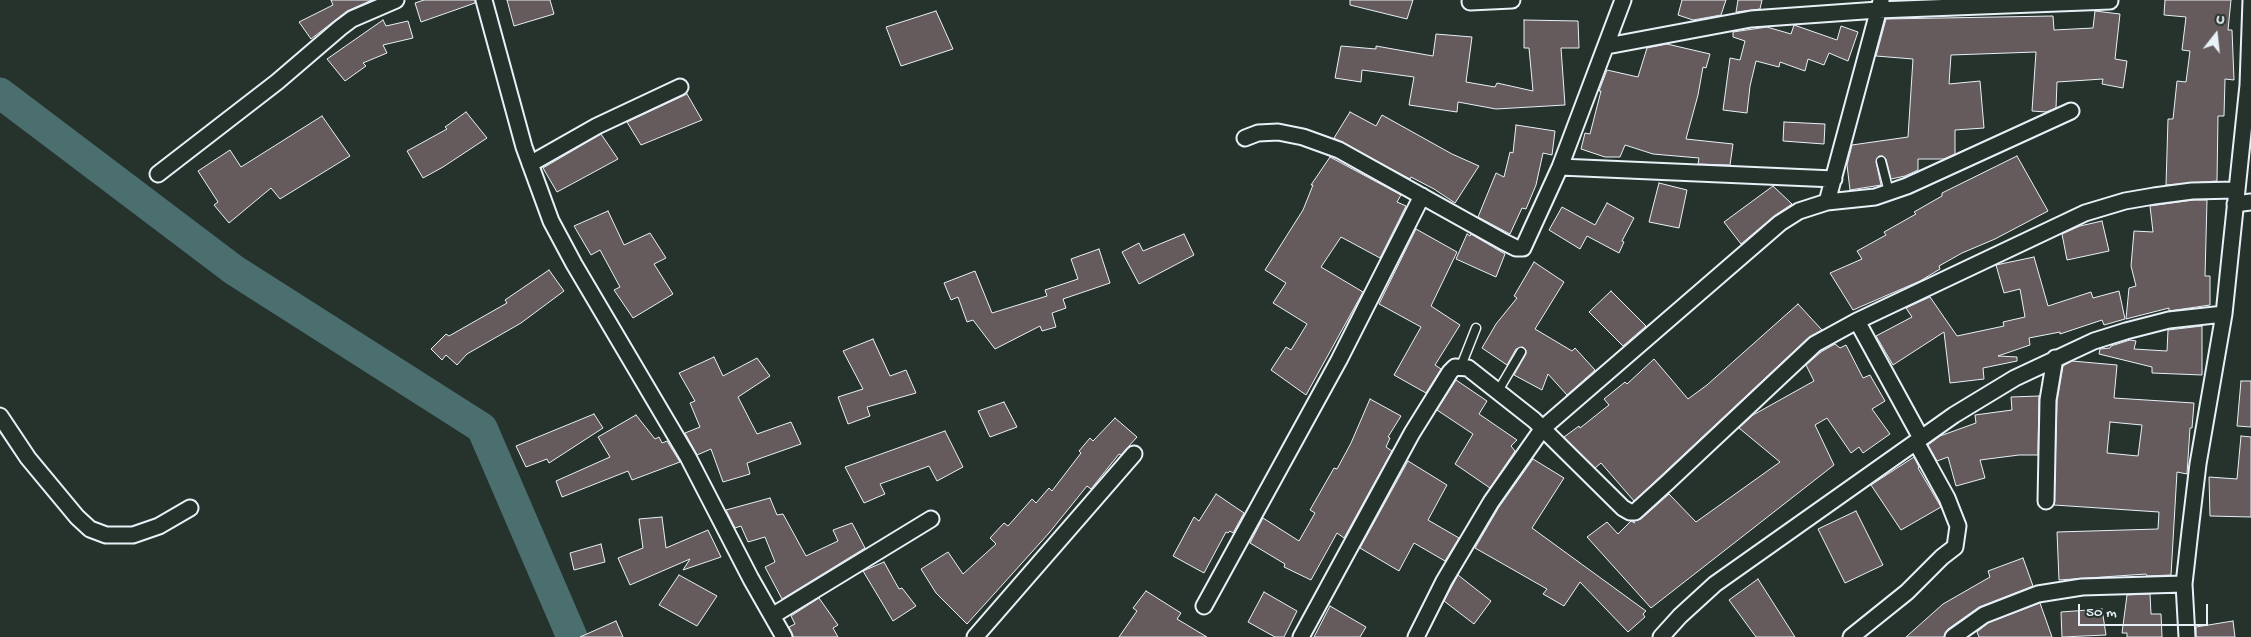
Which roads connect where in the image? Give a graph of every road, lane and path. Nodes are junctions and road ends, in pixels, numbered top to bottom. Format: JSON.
{"nodes":[{"id":1,"x":396,"y":0,"type":"edge"},
{"id":2,"x":484,"y":0,"type":"edge"},
{"id":3,"x":1512,"y":0,"type":"edge"},
{"id":4,"x":1623,"y":0,"type":"edge"},
{"id":5,"x":2251,"y":0,"type":"edge"},
{"id":6,"x":2110,"y":1,"type":"dead end"},
{"id":7,"x":1470,"y":2,"type":"dead end"},
{"id":8,"x":1880,"y":5,"type":"edge"},
{"id":9,"x":1607,"y":46,"type":"junction"},
{"id":10,"x":680,"y":87,"type":"dead end"},
{"id":11,"x":2071,"y":111,"type":"dead end"},
{"id":12,"x":1245,"y":138,"type":"dead end"},
{"id":13,"x":1881,"y":161,"type":"dead end"},
{"id":14,"x":530,"y":164,"type":"junction"},
{"id":15,"x":1560,"y":167,"type":"junction"},
{"id":16,"x":158,"y":174,"type":"dead end"},
{"id":17,"x":1834,"y":179,"type":"junction"},
{"id":18,"x":1889,"y":192,"type":"junction"},
{"id":19,"x":1422,"y":196,"type":"junction"},
{"id":20,"x":2236,"y":197,"type":"junction"},
{"id":21,"x":1827,"y":202,"type":"junction"},
{"id":22,"x":2251,"y":202,"type":"edge"},
{"id":23,"x":2224,"y":314,"type":"junction"},
{"id":24,"x":1857,"y":321,"type":"junction"},
{"id":25,"x":1476,"y":328,"type":"dead end"},
{"id":26,"x":1521,"y":352,"type":"dead end"},
{"id":27,"x":2055,"y":358,"type":"junction"},
{"id":28,"x":1461,"y":366,"type":"junction"},
{"id":29,"x":1498,"y":391,"type":"junction"},
{"id":30,"x":0,"y":416,"type":"edge"},
{"id":31,"x":1543,"y":428,"type":"junction"},
{"id":32,"x":1919,"y":440,"type":"junction"},
{"id":33,"x":1134,"y":454,"type":"dead end"},
{"id":34,"x":2046,"y":501,"type":"dead end"},
{"id":35,"x":190,"y":508,"type":"dead end"},
{"id":36,"x":931,"y":518,"type":"dead end"},
{"id":37,"x":2184,"y":584,"type":"junction"},
{"id":38,"x":1204,"y":606,"type":"dead end"},
{"id":39,"x":772,"y":616,"type":"junction"},
{"id":40,"x":1972,"y":631,"type":"edge"},
{"id":41,"x":784,"y":637,"type":"edge"},
{"id":42,"x":976,"y":637,"type":"edge"},
{"id":43,"x":1302,"y":637,"type":"edge"},
{"id":44,"x":1416,"y":637,"type":"edge"},
{"id":45,"x":1661,"y":637,"type":"edge"},
{"id":46,"x":1851,"y":637,"type":"edge"},
{"id":47,"x":1952,"y":637,"type":"edge"},
{"id":48,"x":2187,"y":637,"type":"edge"}],
"edges":[{"from":1,"to":16,"type":"street"},
{"from":2,"to":14,"type":"street"},
{"from":3,"to":7,"type":"street"},
{"from":4,"to":9,"type":"street"},
{"from":5,"to":20,"type":"street"},
{"from":6,"to":8,"type":"street"},
{"from":8,"to":9,"type":"street"},
{"from":8,"to":17,"type":"street"},
{"from":9,"to":15,"type":"street"},
{"from":10,"to":14,"type":"street"},
{"from":11,"to":18,"type":"street"},
{"from":12,"to":19,"type":"street"},
{"from":13,"to":18,"type":"lane"},
{"from":14,"to":39,"type":"street"},
{"from":15,"to":17,"type":"street"},
{"from":15,"to":19,"type":"street"},
{"from":17,"to":21,"type":"street"},
{"from":18,"to":21,"type":"street"},
{"from":19,"to":38,"type":"street"},
{"from":20,"to":22,"type":"street"},
{"from":20,"to":23,"type":"street"},
{"from":20,"to":24,"type":"street"},
{"from":21,"to":31,"type":"street"},
{"from":23,"to":27,"type":"street"},
{"from":23,"to":37,"type":"street"},
{"from":24,"to":31,"type":"street"},
{"from":24,"to":32,"type":"street"},
{"from":25,"to":28,"type":"lane"},
{"from":26,"to":29,"type":"lane"},
{"from":27,"to":32,"type":"street"},
{"from":27,"to":34,"type":"street"},
{"from":28,"to":29,"type":"street"},
{"from":28,"to":43,"type":"street"},
{"from":29,"to":31,"type":"street"},
{"from":30,"to":35,"type":"street"},
{"from":31,"to":44,"type":"street"},
{"from":32,"to":45,"type":"street"},
{"from":32,"to":46,"type":"street"},
{"from":33,"to":42,"type":"street"},
{"from":36,"to":39,"type":"street"},
{"from":37,"to":40,"type":"street"},
{"from":37,"to":48,"type":"street"},
{"from":39,"to":41,"type":"street"},
{"from":40,"to":47,"type":"street"}]}
